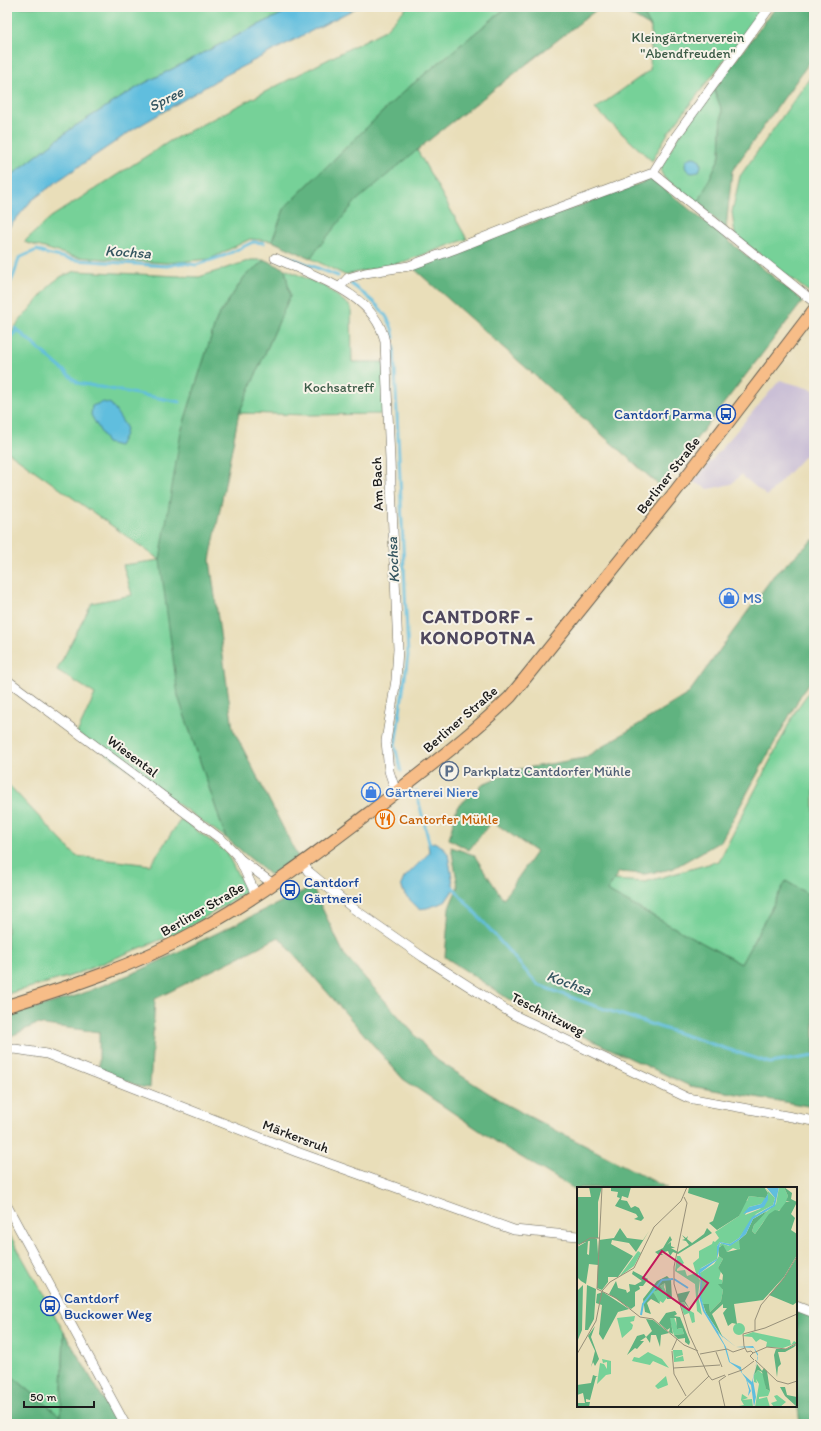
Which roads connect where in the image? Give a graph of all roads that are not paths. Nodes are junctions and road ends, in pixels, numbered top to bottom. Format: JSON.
{"nodes":[{"id":1,"x":770,"y":7,"type":"edge"},
{"id":2,"x":653,"y":173,"type":"junction"},
{"id":3,"x":275,"y":258,"type":"dead end"},
{"id":4,"x":340,"y":287,"type":"junction"},
{"id":5,"x":814,"y":302,"type":"edge"},
{"id":6,"x":814,"y":310,"type":"edge"},
{"id":7,"x":7,"y":680,"type":"edge"},
{"id":8,"x":396,"y":792,"type":"junction"},
{"id":9,"x":239,"y":858,"type":"junction"},
{"id":10,"x":303,"y":863,"type":"junction"},
{"id":11,"x":273,"y":884,"type":"junction"},
{"id":12,"x":256,"y":895,"type":"junction"},
{"id":13,"x":7,"y":1006,"type":"edge"},
{"id":14,"x":7,"y":1050,"type":"edge"},
{"id":15,"x":814,"y":1121,"type":"edge"},
{"id":16,"x":7,"y":1206,"type":"edge"},
{"id":17,"x":577,"y":1236,"type":"edge"},
{"id":18,"x":797,"y":1306,"type":"edge"},
{"id":19,"x":814,"y":1313,"type":"edge"},
{"id":20,"x":125,"y":1424,"type":"edge"}],
"edges":[{"from":1,"to":2,"type":"street"},
{"from":2,"to":4,"type":"street"},
{"from":2,"to":5,"type":"street"},
{"from":3,"to":4,"type":"street","name":"Am Bach"},
{"from":4,"to":8,"type":"street","name":"Am Bach"},
{"from":6,"to":8,"type":"main road","name":"Berliner Straße"},
{"from":7,"to":9,"type":"street","name":"Wiesental"},
{"from":8,"to":10,"type":"main road","name":"Berliner Straße"},
{"from":9,"to":11,"type":"street","name":"Wiesental"},
{"from":9,"to":12,"type":"street","name":"Wiesental"},
{"from":10,"to":11,"type":"main road","name":"Berliner Straße"},
{"from":10,"to":15,"type":"street","name":"Teschnitzweg"},
{"from":11,"to":12,"type":"main road","name":"Berliner Straße"},
{"from":12,"to":13,"type":"main road","name":"Berliner Straße"},
{"from":14,"to":17,"type":"street","name":"Märkersruh"},
{"from":16,"to":20,"type":"street"},
{"from":18,"to":19,"type":"street"}]}
